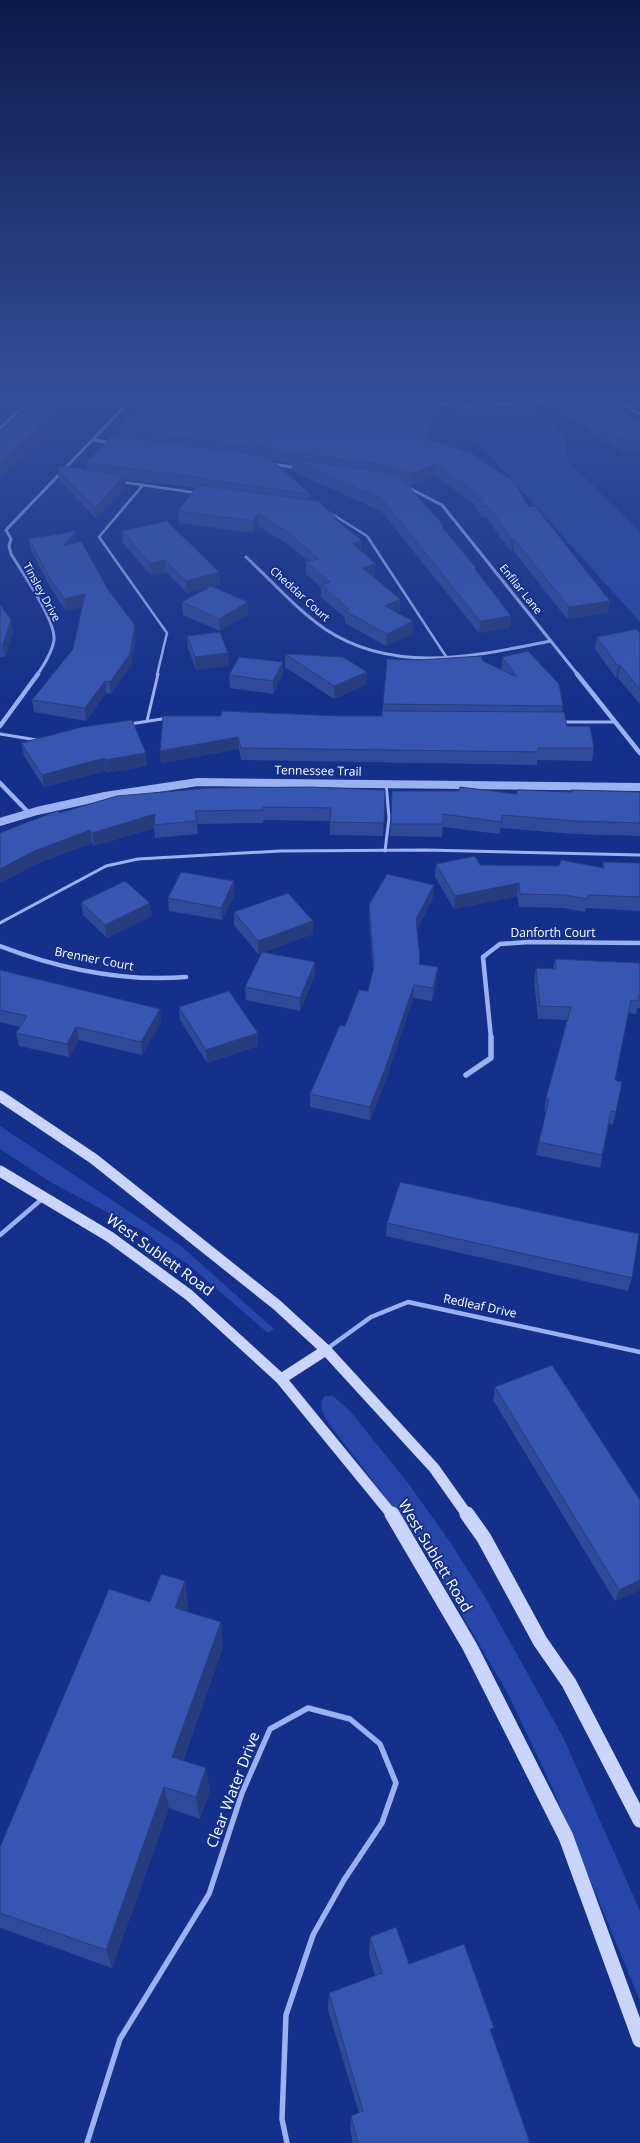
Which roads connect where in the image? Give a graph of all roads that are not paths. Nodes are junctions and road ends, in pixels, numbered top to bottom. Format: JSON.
{"nodes":[{"id":1,"x":36,"y":499,"type":"edge"},
{"id":2,"x":131,"y":499,"type":"edge"},
{"id":3,"x":431,"y":499,"type":"edge"},
{"id":4,"x":327,"y":511,"type":"edge"},
{"id":5,"x":246,"y":557,"type":"dead end"},
{"id":6,"x":551,"y":641,"type":"junction"},
{"id":7,"x":447,"y":658,"type":"junction"},
{"id":8,"x":174,"y":718,"type":"edge"},
{"id":9,"x":147,"y":721,"type":"junction"},
{"id":10,"x":557,"y":722,"type":"edge"},
{"id":11,"x":615,"y":722,"type":"junction"},
{"id":12,"x":123,"y":725,"type":"edge"},
{"id":13,"x":0,"y":726,"type":"edge"},
{"id":14,"x":0,"y":734,"type":"edge"},
{"id":15,"x":45,"y":741,"type":"edge"},
{"id":16,"x":640,"y":753,"type":"edge"},
{"id":17,"x":0,"y":783,"type":"edge"},
{"id":18,"x":386,"y":783,"type":"junction"},
{"id":19,"x":640,"y":787,"type":"edge"},
{"id":20,"x":28,"y":812,"type":"junction"},
{"id":21,"x":0,"y":822,"type":"edge"},
{"id":22,"x":385,"y":851,"type":"junction"},
{"id":23,"x":640,"y":856,"type":"edge"},
{"id":24,"x":0,"y":923,"type":"edge"},
{"id":25,"x":640,"y":943,"type":"edge"},
{"id":26,"x":0,"y":946,"type":"edge"},
{"id":27,"x":186,"y":977,"type":"dead end"},
{"id":28,"x":466,"y":1075,"type":"dead end"},
{"id":29,"x":0,"y":1096,"type":"edge"},
{"id":30,"x":0,"y":1171,"type":"edge"},
{"id":31,"x":44,"y":1197,"type":"junction"},
{"id":32,"x":0,"y":1235,"type":"edge"},
{"id":33,"x":326,"y":1350,"type":"junction"},
{"id":34,"x":640,"y":1352,"type":"edge"},
{"id":35,"x":281,"y":1380,"type":"junction"},
{"id":36,"x":640,"y":1820,"type":"edge"},
{"id":37,"x":640,"y":2040,"type":"edge"},
{"id":38,"x":87,"y":2143,"type":"edge"},
{"id":39,"x":287,"y":2143,"type":"edge"}],
"edges":[{"from":1,"to":13,"type":"street","name":"Tinsley Drive"},
{"from":2,"to":9,"type":"lane"},
{"from":3,"to":6,"type":"street","name":"Enfilar Lane"},
{"from":4,"to":7,"type":"lane"},
{"from":5,"to":7,"type":"street","name":"Cheddar Court"},
{"from":6,"to":7,"type":"street","name":"Cheddar Court"},
{"from":6,"to":11,"type":"street","name":"Enfilar Lane"},
{"from":8,"to":9,"type":"lane"},
{"from":9,"to":12,"type":"lane"},
{"from":10,"to":11,"type":"lane"},
{"from":11,"to":16,"type":"street","name":"Enfilar Lane"},
{"from":14,"to":15,"type":"lane"},
{"from":17,"to":20,"type":"street"},
{"from":18,"to":19,"type":"street","name":"Tennessee Trail"},
{"from":18,"to":20,"type":"street","name":"Tennessee Trail"},
{"from":18,"to":22,"type":"lane"},
{"from":20,"to":21,"type":"street","name":"Tennessee Trail"},
{"from":22,"to":23,"type":"lane"},
{"from":22,"to":24,"type":"lane"},
{"from":25,"to":28,"type":"street","name":"Danforth Court"},
{"from":26,"to":27,"type":"street","name":"Brenner Court"},
{"from":29,"to":33,"type":"main road"},
{"from":30,"to":31,"type":"main road","name":"West Sublett Road"},
{"from":31,"to":32,"type":"lane"},
{"from":31,"to":35,"type":"main road","name":"West Sublett Road"},
{"from":33,"to":34,"type":"lane","name":"Redleaf Drive"},
{"from":33,"to":35,"type":"main road"},
{"from":33,"to":36,"type":"main road"},
{"from":35,"to":37,"type":"main road","name":"West Sublett Road"},
{"from":38,"to":39,"type":"lane","name":"Clear Water Drive"}]}
